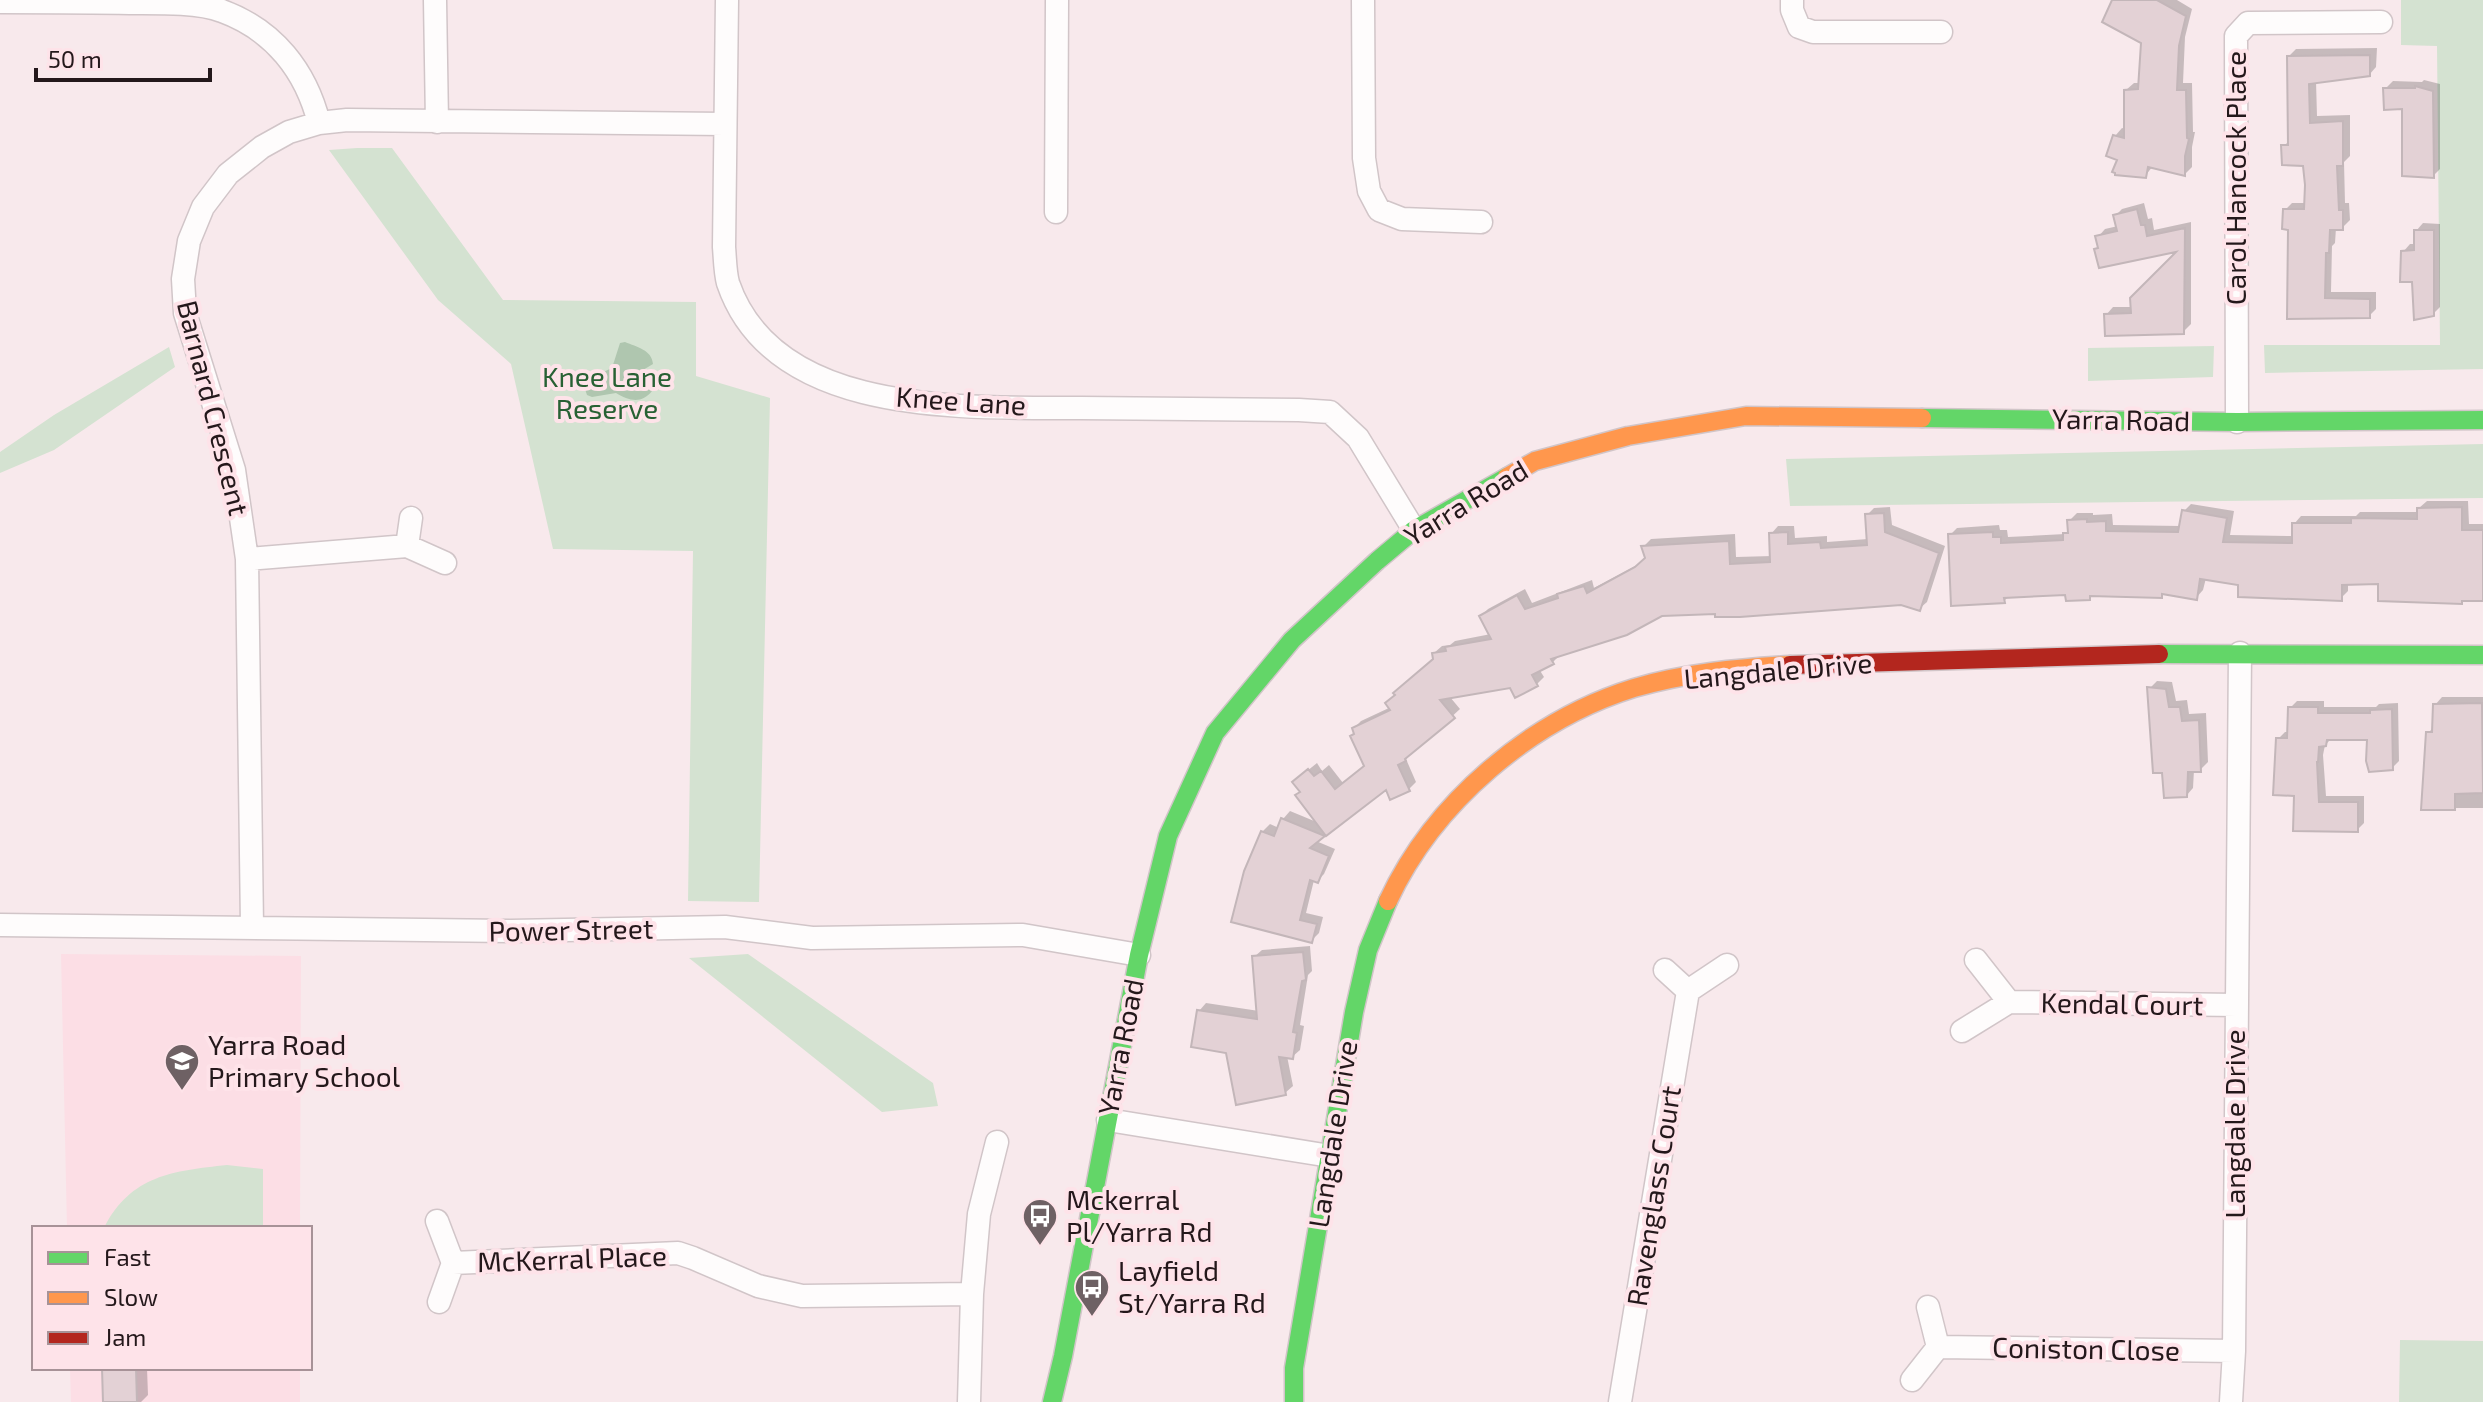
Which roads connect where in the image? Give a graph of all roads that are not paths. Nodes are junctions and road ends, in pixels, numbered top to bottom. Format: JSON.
{"nodes":[{"id":1,"x":435,"y":0,"type":"edge"},
{"id":2,"x":727,"y":0,"type":"edge"},
{"id":3,"x":1057,"y":0,"type":"edge"},
{"id":4,"x":1363,"y":0,"type":"edge"},
{"id":5,"x":1792,"y":0,"type":"edge"},
{"id":6,"x":0,"y":2,"type":"edge"},
{"id":7,"x":2381,"y":22,"type":"dead end"},
{"id":8,"x":1941,"y":32,"type":"dead end"},
{"id":9,"x":437,"y":122,"type":"junction"},
{"id":10,"x":319,"y":123,"type":"junction"},
{"id":11,"x":725,"y":124,"type":"junction"},
{"id":12,"x":1056,"y":212,"type":"dead end"},
{"id":13,"x":1481,"y":222,"type":"dead end"},
{"id":14,"x":2483,"y":420,"type":"edge"},
{"id":15,"x":2237,"y":422,"type":"junction"},
{"id":16,"x":411,"y":518,"type":"dead end"},
{"id":17,"x":1414,"y":530,"type":"junction"},
{"id":18,"x":407,"y":546,"type":"junction"},
{"id":19,"x":247,"y":559,"type":"junction"},
{"id":20,"x":445,"y":563,"type":"dead end"},
{"id":21,"x":2240,"y":653,"type":"junction"},
{"id":22,"x":2483,"y":655,"type":"edge"},
{"id":23,"x":0,"y":925,"type":"edge"},
{"id":24,"x":252,"y":926,"type":"junction"},
{"id":25,"x":1139,"y":955,"type":"junction"},
{"id":26,"x":1976,"y":960,"type":"dead end"},
{"id":27,"x":1727,"y":965,"type":"dead end"},
{"id":28,"x":1665,"y":970,"type":"dead end"},
{"id":29,"x":1688,"y":991,"type":"junction"},
{"id":30,"x":2009,"y":1002,"type":"junction"},
{"id":31,"x":2236,"y":1005,"type":"junction"},
{"id":32,"x":1962,"y":1031,"type":"dead end"},
{"id":33,"x":1108,"y":1120,"type":"junction"},
{"id":34,"x":997,"y":1142,"type":"dead end"},
{"id":35,"x":1330,"y":1156,"type":"junction"},
{"id":36,"x":437,"y":1221,"type":"dead end"},
{"id":37,"x":453,"y":1263,"type":"junction"},
{"id":38,"x":972,"y":1294,"type":"junction"},
{"id":39,"x":439,"y":1302,"type":"dead end"},
{"id":40,"x":1928,"y":1307,"type":"dead end"},
{"id":41,"x":1938,"y":1347,"type":"junction"},
{"id":42,"x":2234,"y":1351,"type":"junction"},
{"id":43,"x":1912,"y":1380,"type":"dead end"},
{"id":44,"x":969,"y":1402,"type":"edge"},
{"id":45,"x":1052,"y":1402,"type":"edge"},
{"id":46,"x":1294,"y":1402,"type":"edge"},
{"id":47,"x":1620,"y":1402,"type":"edge"},
{"id":48,"x":2231,"y":1402,"type":"edge"}],
"edges":[{"from":1,"to":9,"type":"street"},
{"from":2,"to":11,"type":"street","name":"Knee Lane"},
{"from":3,"to":12,"type":"street"},
{"from":4,"to":13,"type":"street"},
{"from":5,"to":8,"type":"street"},
{"from":6,"to":10,"type":"street"},
{"from":7,"to":15,"type":"street","name":"Carol Hancock Place"},
{"from":9,"to":10,"type":"street","name":"Barnard Crescent"},
{"from":9,"to":11,"type":"street","name":"Barnard Crescent"},
{"from":10,"to":19,"type":"street","name":"Barnard Crescent"},
{"from":11,"to":17,"type":"street","name":"Knee Lane"},
{"from":14,"to":15,"type":"main road","name":"Yarra Road"},
{"from":15,"to":17,"type":"main road","name":"Yarra Road"},
{"from":16,"to":18,"type":"street"},
{"from":17,"to":25,"type":"main road","name":"Yarra Road"},
{"from":18,"to":19,"type":"street"},
{"from":18,"to":20,"type":"street"},
{"from":19,"to":24,"type":"street","name":"Barnard Crescent"},
{"from":21,"to":22,"type":"main road","name":"Langdale Drive"},
{"from":21,"to":31,"type":"street","name":"Langdale Drive"},
{"from":21,"to":35,"type":"main road","name":"Langdale Drive"},
{"from":23,"to":24,"type":"street","name":"Power Street"},
{"from":24,"to":25,"type":"street","name":"Power Street"},
{"from":25,"to":33,"type":"main road","name":"Yarra Road"},
{"from":26,"to":30,"type":"street","name":"Kendal Court"},
{"from":27,"to":29,"type":"street"},
{"from":28,"to":29,"type":"street"},
{"from":29,"to":47,"type":"street","name":"Ravenglass Court"},
{"from":30,"to":31,"type":"street","name":"Kendal Court"},
{"from":30,"to":32,"type":"street","name":"Kendal Court"},
{"from":31,"to":42,"type":"street","name":"Langdale Drive"},
{"from":33,"to":35,"type":"street"},
{"from":33,"to":45,"type":"main road","name":"Yarra Road"},
{"from":34,"to":38,"type":"street"},
{"from":35,"to":46,"type":"main road","name":"Langdale Drive"},
{"from":36,"to":37,"type":"street","name":"McKerral Place"},
{"from":37,"to":38,"type":"street","name":"McKerral Place"},
{"from":37,"to":39,"type":"street","name":"McKerral Place"},
{"from":38,"to":44,"type":"street"},
{"from":40,"to":41,"type":"street"},
{"from":41,"to":42,"type":"street","name":"Coniston Close"},
{"from":41,"to":43,"type":"street"},
{"from":42,"to":48,"type":"street","name":"Langdale Drive"}]}
